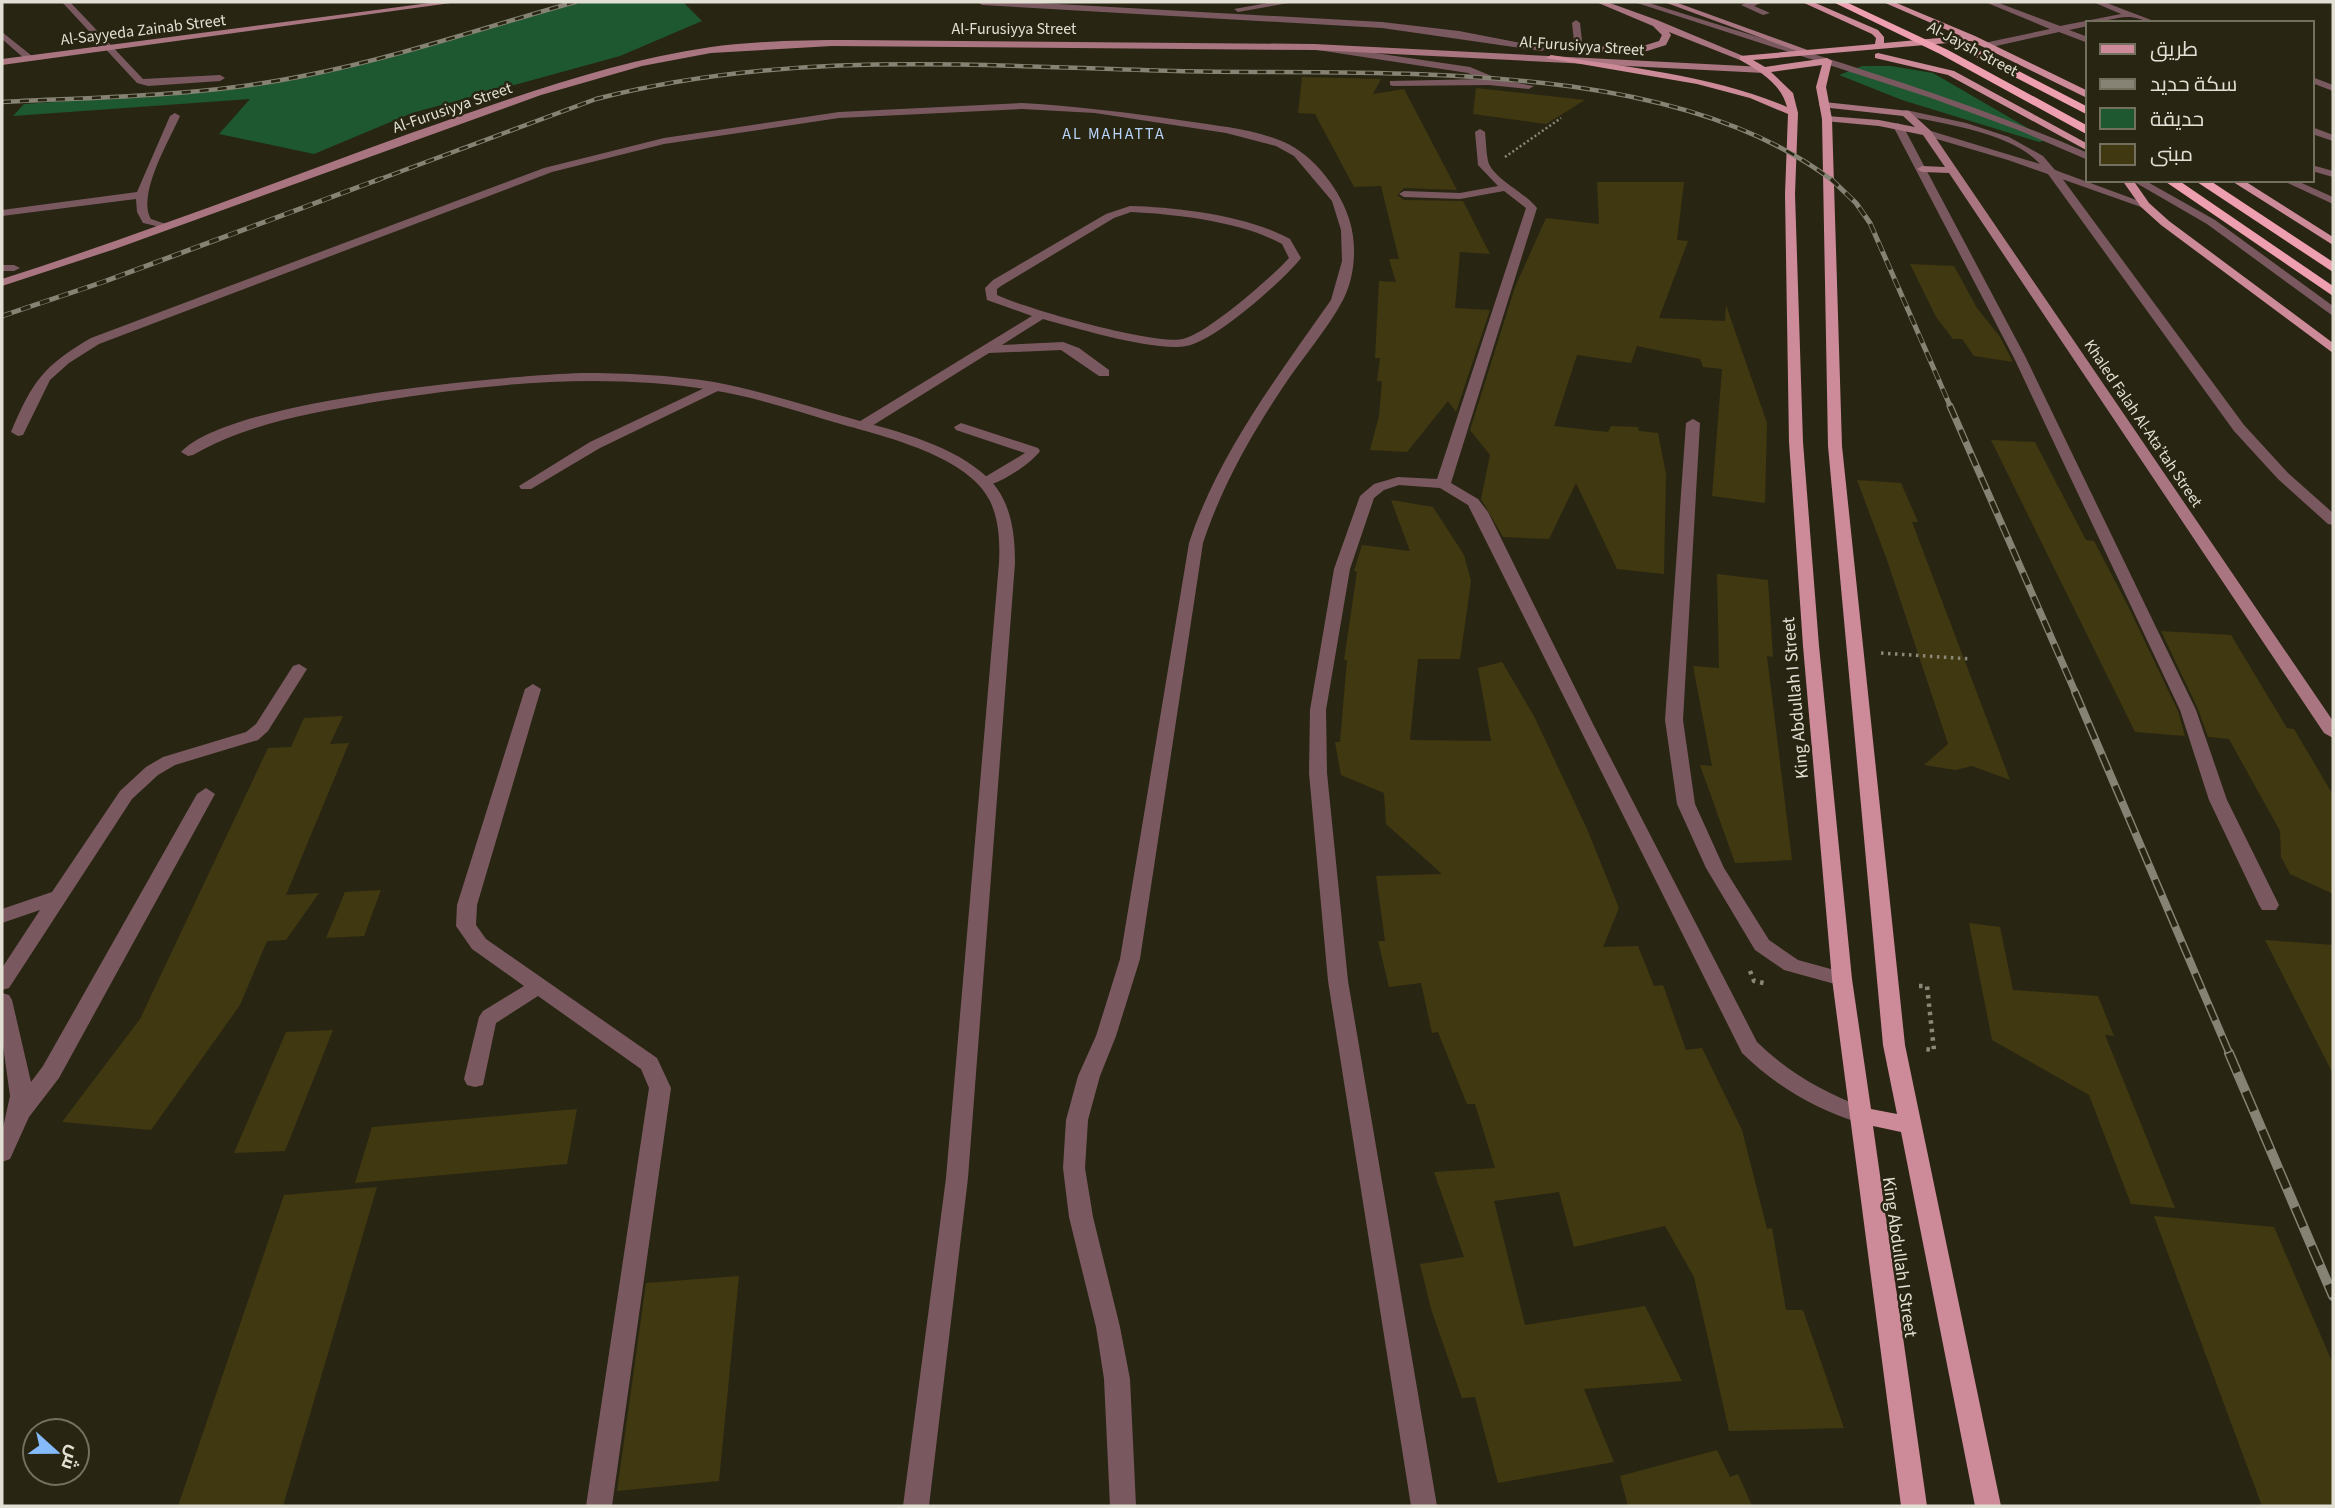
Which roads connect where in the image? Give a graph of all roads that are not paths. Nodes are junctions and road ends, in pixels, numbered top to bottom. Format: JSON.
{"nodes":[{"id":1,"x":66,"y":2,"type":"edge"},
{"id":2,"x":454,"y":2,"type":"edge"},
{"id":3,"x":982,"y":2,"type":"edge"},
{"id":4,"x":1290,"y":2,"type":"edge"},
{"id":5,"x":1600,"y":2,"type":"edge"},
{"id":6,"x":1638,"y":2,"type":"edge"},
{"id":7,"x":1649,"y":2,"type":"edge"},
{"id":8,"x":1668,"y":2,"type":"edge"},
{"id":9,"x":1759,"y":2,"type":"edge"},
{"id":10,"x":1806,"y":2,"type":"edge"},
{"id":11,"x":1838,"y":2,"type":"edge"},
{"id":12,"x":1861,"y":2,"type":"edge"},
{"id":13,"x":1887,"y":2,"type":"edge"},
{"id":14,"x":1989,"y":2,"type":"edge"},
{"id":15,"x":2097,"y":2,"type":"edge"},
{"id":16,"x":1766,"y":13,"type":"dead end"},
{"id":17,"x":2131,"y":14,"type":"junction"},
{"id":18,"x":1215,"y":16,"type":"junction"},
{"id":19,"x":2098,"y":21,"type":"edge"},
{"id":20,"x":2150,"y":21,"type":"edge"},
{"id":21,"x":1654,"y":22,"type":"junction"},
{"id":22,"x":1576,"y":23,"type":"dead end"},
{"id":23,"x":2086,"y":24,"type":"edge"},
{"id":24,"x":2061,"y":29,"type":"junction"},
{"id":25,"x":2,"y":35,"type":"edge"},
{"id":26,"x":1972,"y":38,"type":"junction"},
{"id":27,"x":2086,"y":39,"type":"edge"},
{"id":28,"x":1777,"y":45,"type":"junction"},
{"id":29,"x":1987,"y":45,"type":"junction"},
{"id":30,"x":1314,"y":47,"type":"junction"},
{"id":31,"x":108,"y":48,"type":"junction"},
{"id":32,"x":1542,"y":48,"type":"junction"},
{"id":33,"x":1578,"y":50,"type":"junction"},
{"id":34,"x":1879,"y":51,"type":"junction"},
{"id":35,"x":1808,"y":52,"type":"junction"},
{"id":36,"x":29,"y":58,"type":"junction"},
{"id":37,"x":1551,"y":58,"type":"junction"},
{"id":38,"x":1743,"y":58,"type":"junction"},
{"id":39,"x":1827,"y":61,"type":"junction"},
{"id":40,"x":2,"y":62,"type":"edge"},
{"id":41,"x":1763,"y":70,"type":"junction"},
{"id":42,"x":220,"y":78,"type":"dead end"},
{"id":43,"x":2314,"y":81,"type":"edge"},
{"id":44,"x":1393,"y":82,"type":"dead end"},
{"id":45,"x":1499,"y":83,"type":"junction"},
{"id":46,"x":1529,"y":86,"type":"dead end"},
{"id":47,"x":2333,"y":88,"type":"edge"},
{"id":48,"x":2086,"y":94,"type":"edge"},
{"id":49,"x":2086,"y":111,"type":"edge"},
{"id":50,"x":1826,"y":112,"type":"junction"},
{"id":51,"x":1793,"y":113,"type":"junction"},
{"id":52,"x":1906,"y":113,"type":"junction"},
{"id":53,"x":175,"y":116,"type":"dead end"},
{"id":54,"x":1898,"y":126,"type":"junction"},
{"id":55,"x":2086,"y":130,"type":"edge"},
{"id":56,"x":2314,"y":131,"type":"edge"},
{"id":57,"x":1480,"y":132,"type":"dead end"},
{"id":58,"x":1927,"y":133,"type":"junction"},
{"id":59,"x":2333,"y":138,"type":"edge"},
{"id":60,"x":2086,"y":152,"type":"edge"},
{"id":61,"x":2086,"y":153,"type":"edge"},
{"id":62,"x":2086,"y":153,"type":"edge"},
{"id":63,"x":1922,"y":169,"type":"junction"},
{"id":64,"x":2314,"y":169,"type":"edge"},
{"id":65,"x":1951,"y":170,"type":"junction"},
{"id":66,"x":2052,"y":172,"type":"junction"},
{"id":67,"x":2333,"y":174,"type":"edge"},
{"id":68,"x":2128,"y":182,"type":"edge"},
{"id":69,"x":2140,"y":182,"type":"edge"},
{"id":70,"x":2153,"y":182,"type":"edge"},
{"id":71,"x":2172,"y":182,"type":"edge"},
{"id":72,"x":2203,"y":182,"type":"edge"},
{"id":73,"x":2238,"y":182,"type":"edge"},
{"id":74,"x":2290,"y":182,"type":"edge"},
{"id":75,"x":1507,"y":188,"type":"junction"},
{"id":76,"x":1404,"y":194,"type":"dead end"},
{"id":77,"x":141,"y":195,"type":"junction"},
{"id":78,"x":219,"y":195,"type":"dead end"},
{"id":79,"x":2333,"y":201,"type":"edge"},
{"id":80,"x":2145,"y":205,"type":"junction"},
{"id":81,"x":2,"y":213,"type":"edge"},
{"id":82,"x":147,"y":221,"type":"junction"},
{"id":83,"x":162,"y":222,"type":"junction"},
{"id":84,"x":134,"y":226,"type":"dead end"},
{"id":85,"x":2333,"y":242,"type":"edge"},
{"id":86,"x":37,"y":260,"type":"dead end"},
{"id":87,"x":2333,"y":268,"type":"edge"},
{"id":88,"x":6,"y":269,"type":"edge"},
{"id":89,"x":2,"y":283,"type":"edge"},
{"id":90,"x":2333,"y":292,"type":"edge"},
{"id":91,"x":2333,"y":302,"type":"edge"},
{"id":92,"x":2333,"y":312,"type":"edge"},
{"id":93,"x":1043,"y":314,"type":"junction"},
{"id":94,"x":987,"y":349,"type":"junction"},
{"id":95,"x":2333,"y":349,"type":"edge"},
{"id":96,"x":1104,"y":373,"type":"dead end"},
{"id":97,"x":715,"y":387,"type":"junction"},
{"id":98,"x":1693,"y":423,"type":"dead end"},
{"id":99,"x":862,"y":426,"type":"junction"},
{"id":100,"x":961,"y":427,"type":"dead end"},
{"id":101,"x":18,"y":432,"type":"dead end"},
{"id":102,"x":188,"y":452,"type":"dead end"},
{"id":103,"x":985,"y":483,"type":"junction"},
{"id":104,"x":1443,"y":484,"type":"junction"},
{"id":105,"x":526,"y":486,"type":"dead end"},
{"id":106,"x":2333,"y":521,"type":"edge"},
{"id":107,"x":299,"y":669,"type":"dead end"},
{"id":108,"x":533,"y":689,"type":"dead end"},
{"id":109,"x":2333,"y":733,"type":"edge"},
{"id":110,"x":206,"y":794,"type":"dead end"},
{"id":111,"x":57,"y":897,"type":"junction"},
{"id":112,"x":2269,"y":905,"type":"dead end"},
{"id":113,"x":2,"y":916,"type":"edge"},
{"id":114,"x":1842,"y":979,"type":"junction"},
{"id":115,"x":2,"y":983,"type":"edge"},
{"id":116,"x":539,"y":986,"type":"junction"},
{"id":117,"x":2,"y":1000,"type":"edge"},
{"id":118,"x":475,"y":1079,"type":"dead end"},
{"id":119,"x":21,"y":1111,"type":"junction"},
{"id":120,"x":1860,"y":1115,"type":"junction"},
{"id":121,"x":1909,"y":1125,"type":"junction"},
{"id":122,"x":2,"y":1153,"type":"edge"},
{"id":123,"x":599,"y":1506,"type":"edge"},
{"id":124,"x":916,"y":1506,"type":"edge"},
{"id":125,"x":1123,"y":1506,"type":"edge"},
{"id":126,"x":1424,"y":1506,"type":"edge"},
{"id":127,"x":1914,"y":1506,"type":"edge"},
{"id":128,"x":1988,"y":1506,"type":"edge"}],
"edges":[{"from":1,"to":31,"type":"street"},
{"from":2,"to":31,"type":"main road","name":"Al-Sayyeda Zainab Street"},
{"from":3,"to":18,"type":"street"},
{"from":4,"to":18,"type":"street"},
{"from":5,"to":21,"type":"main road","name":"King Abdullah I Street"},
{"from":6,"to":28,"type":"street"},
{"from":7,"to":28,"type":"street"},
{"from":8,"to":35,"type":"main road"},
{"from":9,"to":16,"type":"street"},
{"from":10,"to":34,"type":"main road"},
{"from":11,"to":55,"type":"highway","name":"Al-Jaysh Street"},
{"from":12,"to":49,"type":"highway","name":"Al-Jaysh Street"},
{"from":13,"to":26,"type":"main road"},
{"from":14,"to":24,"type":"street"},
{"from":15,"to":17,"type":"street"},
{"from":17,"to":19,"type":"street","name":"Al-Furusiyya Street"},
{"from":17,"to":20,"type":"street"},
{"from":18,"to":32,"type":"street"},
{"from":21,"to":33,"type":"main road"},
{"from":21,"to":38,"type":"main road","name":"King Abdullah I Street"},
{"from":22,"to":33,"type":"street"},
{"from":23,"to":24,"type":"street","name":"Al-Furusiyya Street"},
{"from":24,"to":27,"type":"street"},
{"from":24,"to":29,"type":"street","name":"Al-Furusiyya Street"},
{"from":25,"to":36,"type":"street"},
{"from":26,"to":29,"type":"main road"},
{"from":26,"to":34,"type":"main road","name":"Al-Furusiyya Street"},
{"from":28,"to":61,"type":"street"},
{"from":28,"to":62,"type":"street"},
{"from":29,"to":34,"type":"main road","name":"Al-Furusiyya Street"},
{"from":29,"to":48,"type":"main road"},
{"from":30,"to":37,"type":"main road","name":"Al-Furusiyya Street"},
{"from":30,"to":45,"type":"street"},
{"from":30,"to":83,"type":"main road","name":"Al-Furusiyya Street"},
{"from":31,"to":36,"type":"main road","name":"Al-Sayyeda Zainab Street"},
{"from":31,"to":42,"type":"street"},
{"from":32,"to":33,"type":"main road","name":"Al-Furusiyya Street"},
{"from":32,"to":78,"type":"main road","name":"Al-Furusiyya Street"},
{"from":33,"to":38,"type":"main road","name":"Al-Furusiyya Street"},
{"from":34,"to":35,"type":"main road","name":"Al-Furusiyya Street"},
{"from":34,"to":39,"type":"main road","name":"Al-Furusiyya Street"},
{"from":34,"to":60,"type":"main road"},
{"from":35,"to":38,"type":"main road","name":"Al-Furusiyya Street"},
{"from":35,"to":39,"type":"main road"},
{"from":36,"to":40,"type":"main road","name":"Al-Sayyeda Zainab Street"},
{"from":37,"to":41,"type":"main road","name":"Al-Furusiyya Street"},
{"from":37,"to":51,"type":"main road"},
{"from":38,"to":41,"type":"main road","name":"King Abdullah I Street"},
{"from":39,"to":41,"type":"main road","name":"Al-Furusiyya Street"},
{"from":39,"to":50,"type":"main road","name":"King Abdullah I Street"},
{"from":41,"to":51,"type":"main road","name":"King Abdullah I Street"},
{"from":43,"to":47,"type":"street"},
{"from":44,"to":45,"type":"street"},
{"from":45,"to":46,"type":"street"},
{"from":50,"to":52,"type":"main road"},
{"from":50,"to":54,"type":"main road"},
{"from":50,"to":121,"type":"main road","name":"King Abdullah I Street"},
{"from":51,"to":114,"type":"main road","name":"King Abdullah I Street"},
{"from":52,"to":58,"type":"main road","name":"Khaled Falah Al-Ata’tah Street"},
{"from":52,"to":66,"type":"street"},
{"from":53,"to":77,"type":"street"},
{"from":54,"to":58,"type":"main road"},
{"from":54,"to":63,"type":"street"},
{"from":56,"to":59,"type":"street"},
{"from":57,"to":75,"type":"street"},
{"from":58,"to":65,"type":"main road","name":"Khaled Falah Al-Ata’tah Street"},
{"from":58,"to":66,"type":"street"},
{"from":63,"to":65,"type":"main road"},
{"from":63,"to":112,"type":"street"},
{"from":64,"to":67,"type":"street"},
{"from":65,"to":109,"type":"main road","name":"Khaled Falah Al-Ata’tah Street"},
{"from":66,"to":80,"type":"street"},
{"from":66,"to":106,"type":"street"},
{"from":68,"to":80,"type":"main road"},
{"from":69,"to":92,"type":"street"},
{"from":70,"to":91,"type":"street"},
{"from":71,"to":90,"type":"highway"},
{"from":72,"to":87,"type":"highway"},
{"from":73,"to":85,"type":"main road"},
{"from":74,"to":79,"type":"street"},
{"from":75,"to":76,"type":"street"},
{"from":75,"to":104,"type":"street"},
{"from":77,"to":81,"type":"street"},
{"from":77,"to":82,"type":"street"},
{"from":80,"to":95,"type":"main road"},
{"from":82,"to":83,"type":"street"},
{"from":82,"to":84,"type":"main road"},
{"from":83,"to":89,"type":"main road","name":"Al-Furusiyya Street"},
{"from":86,"to":88,"type":"main road"},
{"from":93,"to":93,"type":"street"},
{"from":93,"to":94,"type":"street"},
{"from":94,"to":96,"type":"street"},
{"from":94,"to":99,"type":"street"},
{"from":97,"to":99,"type":"street"},
{"from":97,"to":102,"type":"street"},
{"from":97,"to":105,"type":"street"},
{"from":98,"to":114,"type":"street"},
{"from":99,"to":103,"type":"street"},
{"from":100,"to":103,"type":"street"},
{"from":101,"to":125,"type":"street"},
{"from":103,"to":124,"type":"street"},
{"from":104,"to":120,"type":"street"},
{"from":104,"to":126,"type":"street"},
{"from":107,"to":111,"type":"street"},
{"from":108,"to":116,"type":"street"},
{"from":110,"to":119,"type":"street"},
{"from":111,"to":113,"type":"street"},
{"from":111,"to":115,"type":"street"},
{"from":114,"to":120,"type":"main road","name":"King Abdullah I Street"},
{"from":116,"to":118,"type":"street"},
{"from":116,"to":123,"type":"street"},
{"from":117,"to":119,"type":"street"},
{"from":119,"to":122,"type":"street"},
{"from":120,"to":121,"type":"main road"},
{"from":120,"to":127,"type":"main road","name":"King Abdullah I Street"},
{"from":121,"to":128,"type":"main road","name":"King Abdullah I Street"}]}
